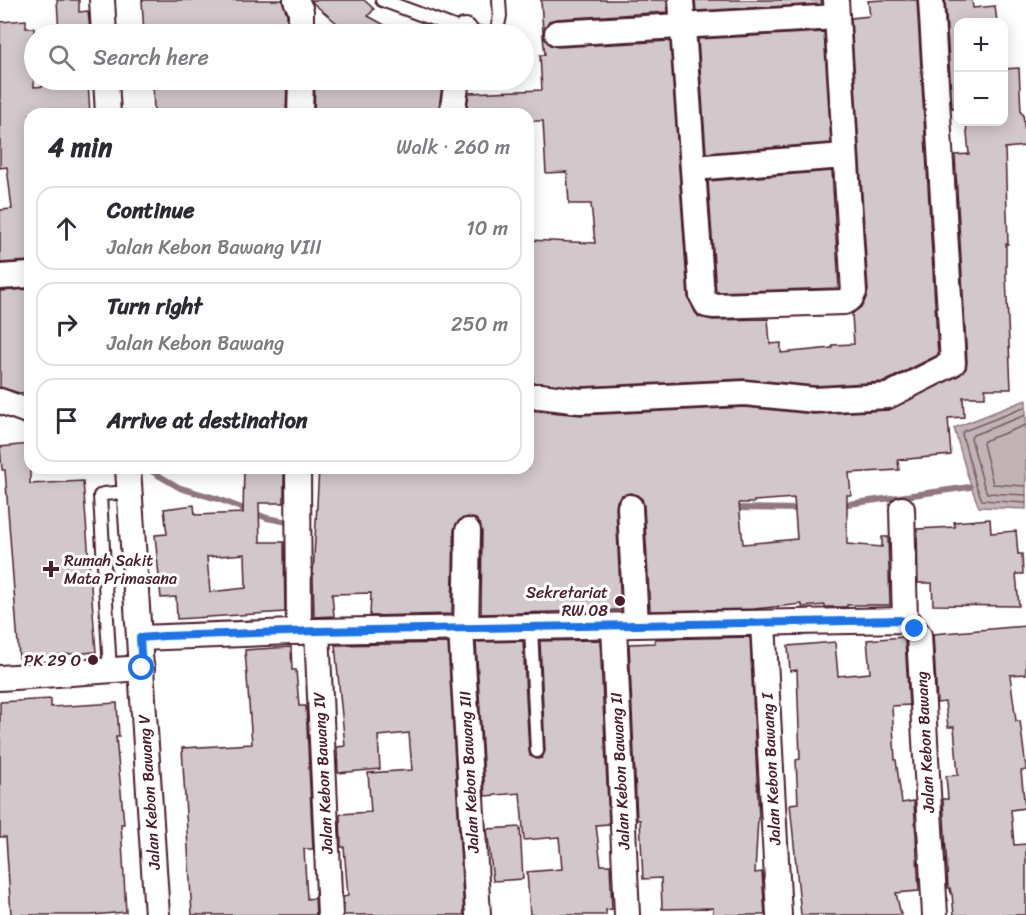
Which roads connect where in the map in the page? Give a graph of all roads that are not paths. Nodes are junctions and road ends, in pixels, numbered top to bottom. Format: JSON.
{"nodes":[{"id":1,"x":102,"y":0,"type":"edge"},
{"id":2,"x":296,"y":0,"type":"edge"},
{"id":3,"x":382,"y":0,"type":"edge"},
{"id":4,"x":499,"y":0,"type":"edge"},
{"id":5,"x":681,"y":0,"type":"edge"},
{"id":6,"x":931,"y":0,"type":"edge"},
{"id":7,"x":836,"y":9,"type":"edge"},
{"id":8,"x":103,"y":24,"type":"edge"},
{"id":9,"x":301,"y":24,"type":"edge"},
{"id":10,"x":448,"y":24,"type":"edge"},
{"id":11,"x":498,"y":24,"type":"edge"},
{"id":12,"x":683,"y":25,"type":"junction"},
{"id":13,"x":557,"y":33,"type":"dead end"},
{"id":14,"x":107,"y":90,"type":"edge"},
{"id":15,"x":301,"y":90,"type":"edge"},
{"id":16,"x":456,"y":90,"type":"edge"},
{"id":17,"x":108,"y":108,"type":"edge"},
{"id":18,"x":300,"y":108,"type":"edge"},
{"id":19,"x":453,"y":108,"type":"edge"},
{"id":20,"x":844,"y":156,"type":"junction"},
{"id":21,"x":693,"y":168,"type":"junction"},
{"id":22,"x":24,"y":275,"type":"edge"},
{"id":23,"x":0,"y":277,"type":"edge"},
{"id":24,"x":534,"y":396,"type":"edge"},
{"id":25,"x":0,"y":401,"type":"edge"},
{"id":26,"x":24,"y":410,"type":"edge"},
{"id":27,"x":298,"y":474,"type":"edge"},
{"id":28,"x":129,"y":480,"type":"edge"},
{"id":29,"x":630,"y":507,"type":"dead end"},
{"id":30,"x":902,"y":509,"type":"dead end"},
{"id":31,"x":468,"y":531,"type":"dead end"},
{"id":32,"x":905,"y":620,"type":"junction"},
{"id":33,"x":763,"y":623,"type":"junction"},
{"id":34,"x":625,"y":626,"type":"junction"},
{"id":35,"x":531,"y":628,"type":"junction"},
{"id":36,"x":464,"y":629,"type":"junction"},
{"id":37,"x":308,"y":632,"type":"junction"},
{"id":38,"x":140,"y":638,"type":"junction"},
{"id":39,"x":142,"y":668,"type":"junction"},
{"id":40,"x":110,"y":671,"type":"junction"},
{"id":41,"x":0,"y":678,"type":"edge"},
{"id":42,"x":537,"y":751,"type":"dead end"},
{"id":43,"x":157,"y":915,"type":"edge"},
{"id":44,"x":330,"y":915,"type":"edge"},
{"id":45,"x":478,"y":915,"type":"edge"},
{"id":46,"x":627,"y":915,"type":"edge"},
{"id":47,"x":778,"y":915,"type":"edge"},
{"id":48,"x":935,"y":915,"type":"edge"}],
"edges":[{"from":1,"to":8,"type":"street"},
{"from":2,"to":9,"type":"street"},
{"from":3,"to":10,"type":"lane"},
{"from":4,"to":11,"type":"lane"},
{"from":5,"to":12,"type":"street"},
{"from":6,"to":24,"type":"street"},
{"from":7,"to":12,"type":"street"},
{"from":7,"to":20,"type":"street"},
{"from":12,"to":13,"type":"street"},
{"from":12,"to":21,"type":"street"},
{"from":14,"to":17,"type":"street"},
{"from":15,"to":18,"type":"street"},
{"from":16,"to":19,"type":"street"},
{"from":20,"to":21,"type":"street"},
{"from":20,"to":21,"type":"street"},
{"from":22,"to":23,"type":"street"},
{"from":25,"to":26,"type":"street"},
{"from":27,"to":37,"type":"street","name":"Jalan Kebon Bawang IV"},
{"from":28,"to":38,"type":"street","name":"Jalan Kebon Bawang V"},
{"from":28,"to":40,"type":"lane"},
{"from":29,"to":34,"type":"street","name":"Jalan Kebon Bawang II"},
{"from":30,"to":32,"type":"street"},
{"from":31,"to":36,"type":"street","name":"Jalan Kebon Bawang III"},
{"from":32,"to":33,"type":"street"},
{"from":32,"to":48,"type":"street","name":"Jalan Kebon Bawang"},
{"from":33,"to":34,"type":"street"},
{"from":33,"to":47,"type":"street","name":"Jalan Kebon Bawang I"},
{"from":34,"to":35,"type":"street"},
{"from":34,"to":46,"type":"street","name":"Jalan Kebon Bawang II"},
{"from":35,"to":36,"type":"street"},
{"from":35,"to":42,"type":"lane"},
{"from":36,"to":37,"type":"street"},
{"from":36,"to":45,"type":"street","name":"Jalan Kebon Bawang III"},
{"from":37,"to":38,"type":"street"},
{"from":37,"to":44,"type":"street","name":"Jalan Kebon Bawang IV"},
{"from":38,"to":39,"type":"street","name":"Jalan Kebon Bawang V"},
{"from":39,"to":40,"type":"street"},
{"from":39,"to":43,"type":"street","name":"Jalan Kebon Bawang V"},
{"from":40,"to":41,"type":"street"}]}
